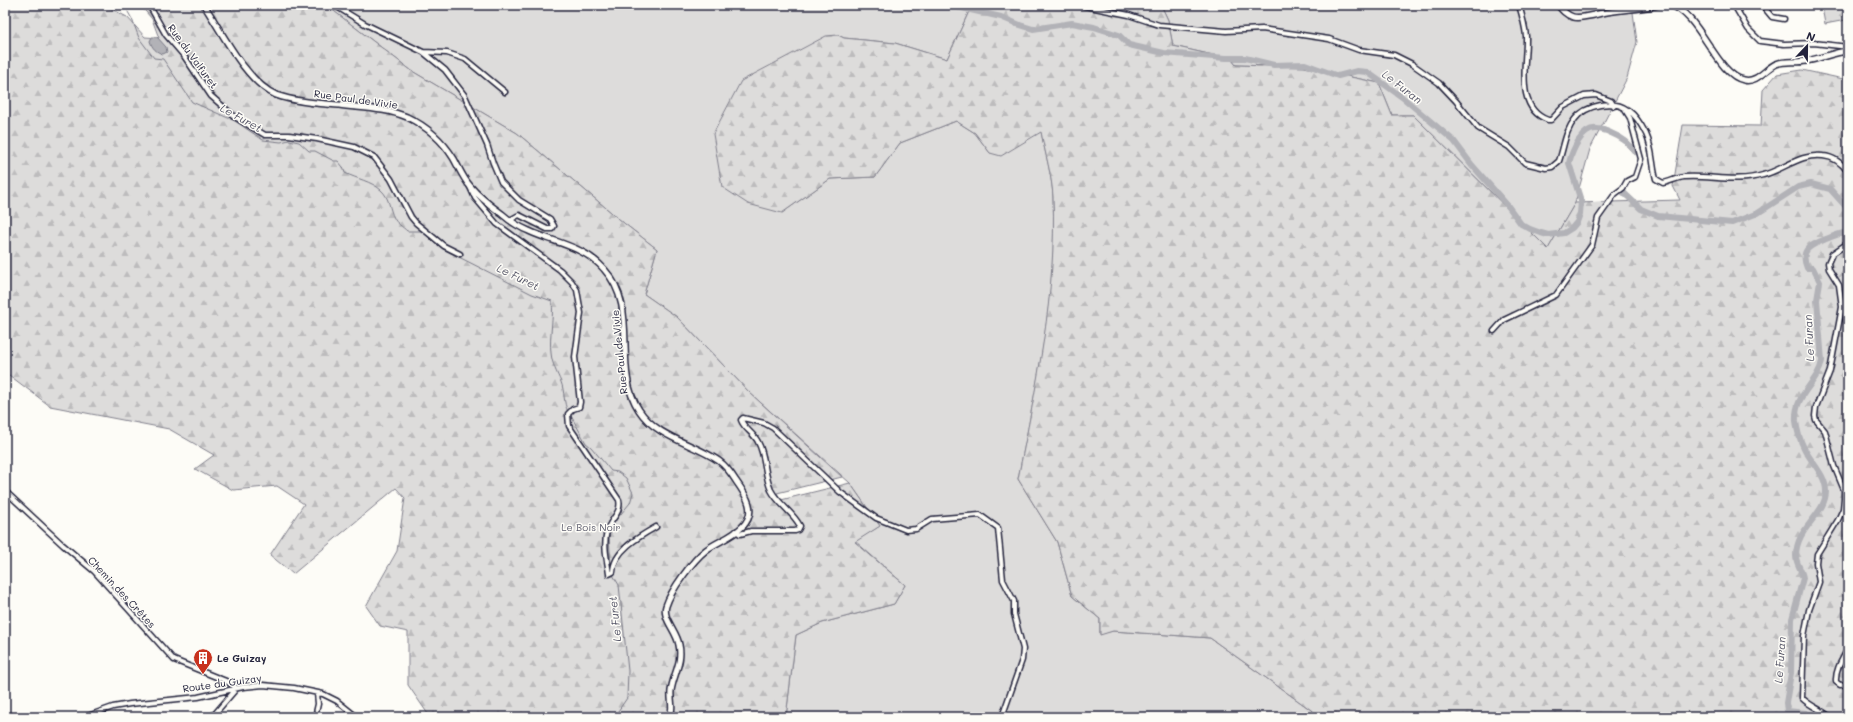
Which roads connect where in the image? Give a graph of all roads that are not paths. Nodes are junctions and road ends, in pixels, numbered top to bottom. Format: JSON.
{"nodes":[{"id":1,"x":149,"y":5,"type":"edge"},
{"id":2,"x":204,"y":5,"type":"edge"},
{"id":3,"x":334,"y":5,"type":"edge"},
{"id":4,"x":1080,"y":5,"type":"edge"},
{"id":5,"x":1519,"y":5,"type":"edge"},
{"id":6,"x":1558,"y":5,"type":"edge"},
{"id":7,"x":1656,"y":5,"type":"edge"},
{"id":8,"x":1670,"y":5,"type":"edge"},
{"id":9,"x":1734,"y":5,"type":"edge"},
{"id":10,"x":1762,"y":5,"type":"edge"},
{"id":11,"x":1784,"y":20,"type":"dead end"},
{"id":12,"x":1848,"y":47,"type":"edge"},
{"id":13,"x":1848,"y":51,"type":"edge"},
{"id":14,"x":423,"y":52,"type":"junction"},
{"id":15,"x":505,"y":92,"type":"dead end"},
{"id":16,"x":1614,"y":106,"type":"junction"},
{"id":17,"x":1622,"y":107,"type":"junction"},
{"id":18,"x":1848,"y":172,"type":"edge"},
{"id":19,"x":470,"y":187,"type":"junction"},
{"id":20,"x":510,"y":220,"type":"junction"},
{"id":21,"x":1848,"y":243,"type":"edge"},
{"id":22,"x":460,"y":254,"type":"dead end"},
{"id":23,"x":1494,"y":331,"type":"dead end"},
{"id":24,"x":5,"y":337,"type":"edge"},
{"id":25,"x":5,"y":346,"type":"edge"},
{"id":26,"x":5,"y":491,"type":"edge"},
{"id":27,"x":656,"y":527,"type":"dead end"},
{"id":28,"x":736,"y":531,"type":"junction"},
{"id":29,"x":1848,"y":649,"type":"edge"},
{"id":30,"x":1848,"y":684,"type":"edge"},
{"id":31,"x":237,"y":688,"type":"junction"},
{"id":32,"x":317,"y":693,"type":"junction"},
{"id":33,"x":84,"y":717,"type":"edge"},
{"id":34,"x":212,"y":717,"type":"edge"},
{"id":35,"x":315,"y":717,"type":"edge"},
{"id":36,"x":357,"y":717,"type":"edge"},
{"id":37,"x":670,"y":717,"type":"edge"},
{"id":38,"x":1002,"y":717,"type":"edge"},
{"id":39,"x":1830,"y":717,"type":"edge"}],
"edges":[{"from":1,"to":22,"type":"street","name":"Rue du Valfuret"},
{"from":2,"to":19,"type":"main road","name":"Rue Paul de Vivie"},
{"from":3,"to":14,"type":"street"},
{"from":4,"to":16,"type":"street"},
{"from":5,"to":16,"type":"street"},
{"from":6,"to":7,"type":"main road"},
{"from":8,"to":13,"type":"main road"},
{"from":9,"to":12,"type":"street"},
{"from":10,"to":11,"type":"street"},
{"from":14,"to":15,"type":"street"},
{"from":14,"to":20,"type":"street"},
{"from":16,"to":17,"type":"street"},
{"from":17,"to":18,"type":"street"},
{"from":17,"to":23,"type":"street"},
{"from":19,"to":20,"type":"main road","name":"Rue Paul de Vivie"},
{"from":19,"to":27,"type":"street"},
{"from":20,"to":28,"type":"main road","name":"Rue Paul de Vivie"},
{"from":21,"to":39,"type":"street"},
{"from":24,"to":25,"type":"street"},
{"from":26,"to":31,"type":"street","name":"Chemin des Crêtes"},
{"from":28,"to":37,"type":"main road"},
{"from":28,"to":38,"type":"street"},
{"from":29,"to":30,"type":"street"},
{"from":31,"to":32,"type":"street","name":"Route du Guizay"},
{"from":31,"to":33,"type":"street","name":"Route du Guizay"},
{"from":31,"to":34,"type":"street"},
{"from":32,"to":35,"type":"street"},
{"from":32,"to":36,"type":"street","name":"Route du Guizay"}]}
